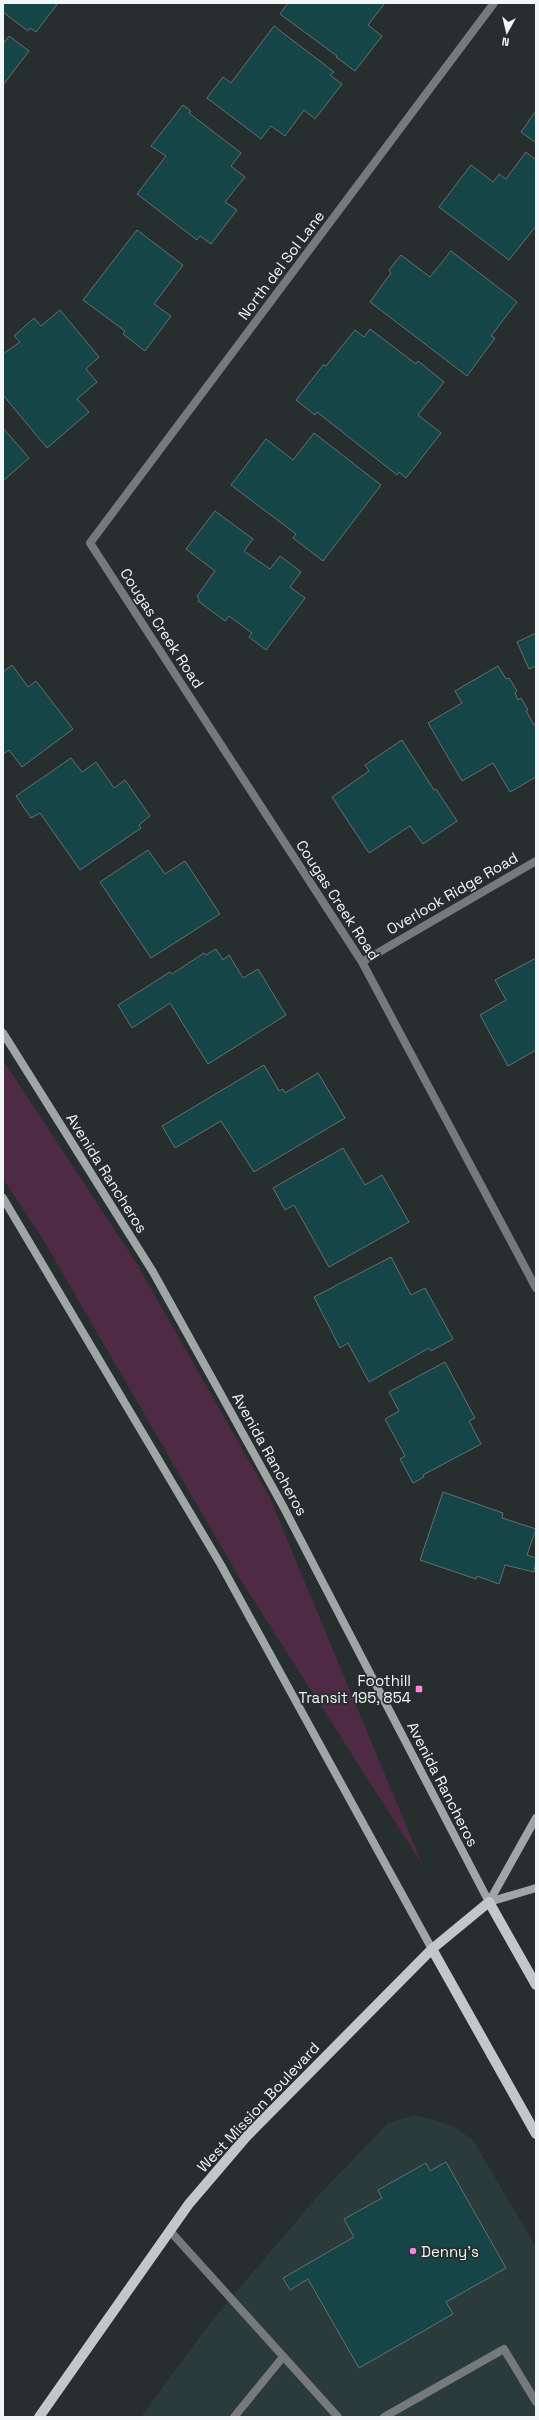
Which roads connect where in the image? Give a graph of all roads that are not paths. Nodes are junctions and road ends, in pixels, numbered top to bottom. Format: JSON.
{"nodes":[{"id":1,"x":494,"y":3,"type":"edge"},
{"id":2,"x":90,"y":544,"type":"joint"},
{"id":3,"x":536,"y":861,"type":"edge"},
{"id":4,"x":362,"y":962,"type":"junction"},
{"id":5,"x":3,"y":1033,"type":"edge"},
{"id":6,"x":3,"y":1198,"type":"edge"},
{"id":7,"x":536,"y":1288,"type":"edge"},
{"id":8,"x":536,"y":1818,"type":"edge"},
{"id":9,"x":536,"y":1888,"type":"edge"},
{"id":10,"x":488,"y":1902,"type":"junction"},
{"id":11,"x":432,"y":1949,"type":"junction"},
{"id":12,"x":536,"y":1985,"type":"edge"},
{"id":13,"x":536,"y":2134,"type":"edge"},
{"id":14,"x":170,"y":2231,"type":"junction"},
{"id":15,"x":283,"y":2357,"type":"junction"},
{"id":16,"x":536,"y":2402,"type":"edge"},
{"id":17,"x":39,"y":2417,"type":"edge"},
{"id":18,"x":234,"y":2417,"type":"edge"},
{"id":19,"x":338,"y":2417,"type":"edge"},
{"id":20,"x":384,"y":2417,"type":"edge"}],
"edges":[{"from":1,"to":2,"type":"street","name":"North del Sol Lane"},
{"from":2,"to":4,"type":"street","name":"Cougas Creek Road"},
{"from":3,"to":4,"type":"street","name":"Overlook Ridge Road"},
{"from":4,"to":7,"type":"street","name":"Cougas Creek Road"},
{"from":5,"to":10,"type":"main road","name":"Avenida Rancheros"},
{"from":6,"to":11,"type":"main road"},
{"from":8,"to":10,"type":"main road"},
{"from":9,"to":10,"type":"main road"},
{"from":10,"to":11,"type":"main road","name":"West Mission Boulevard"},
{"from":10,"to":12,"type":"main road"},
{"from":11,"to":13,"type":"main road"},
{"from":11,"to":14,"type":"main road","name":"West Mission Boulevard"},
{"from":14,"to":15,"type":"street"},
{"from":14,"to":17,"type":"main road","name":"West Mission Boulevard"},
{"from":15,"to":18,"type":"street"},
{"from":15,"to":19,"type":"street"},
{"from":16,"to":20,"type":"street"}]}
